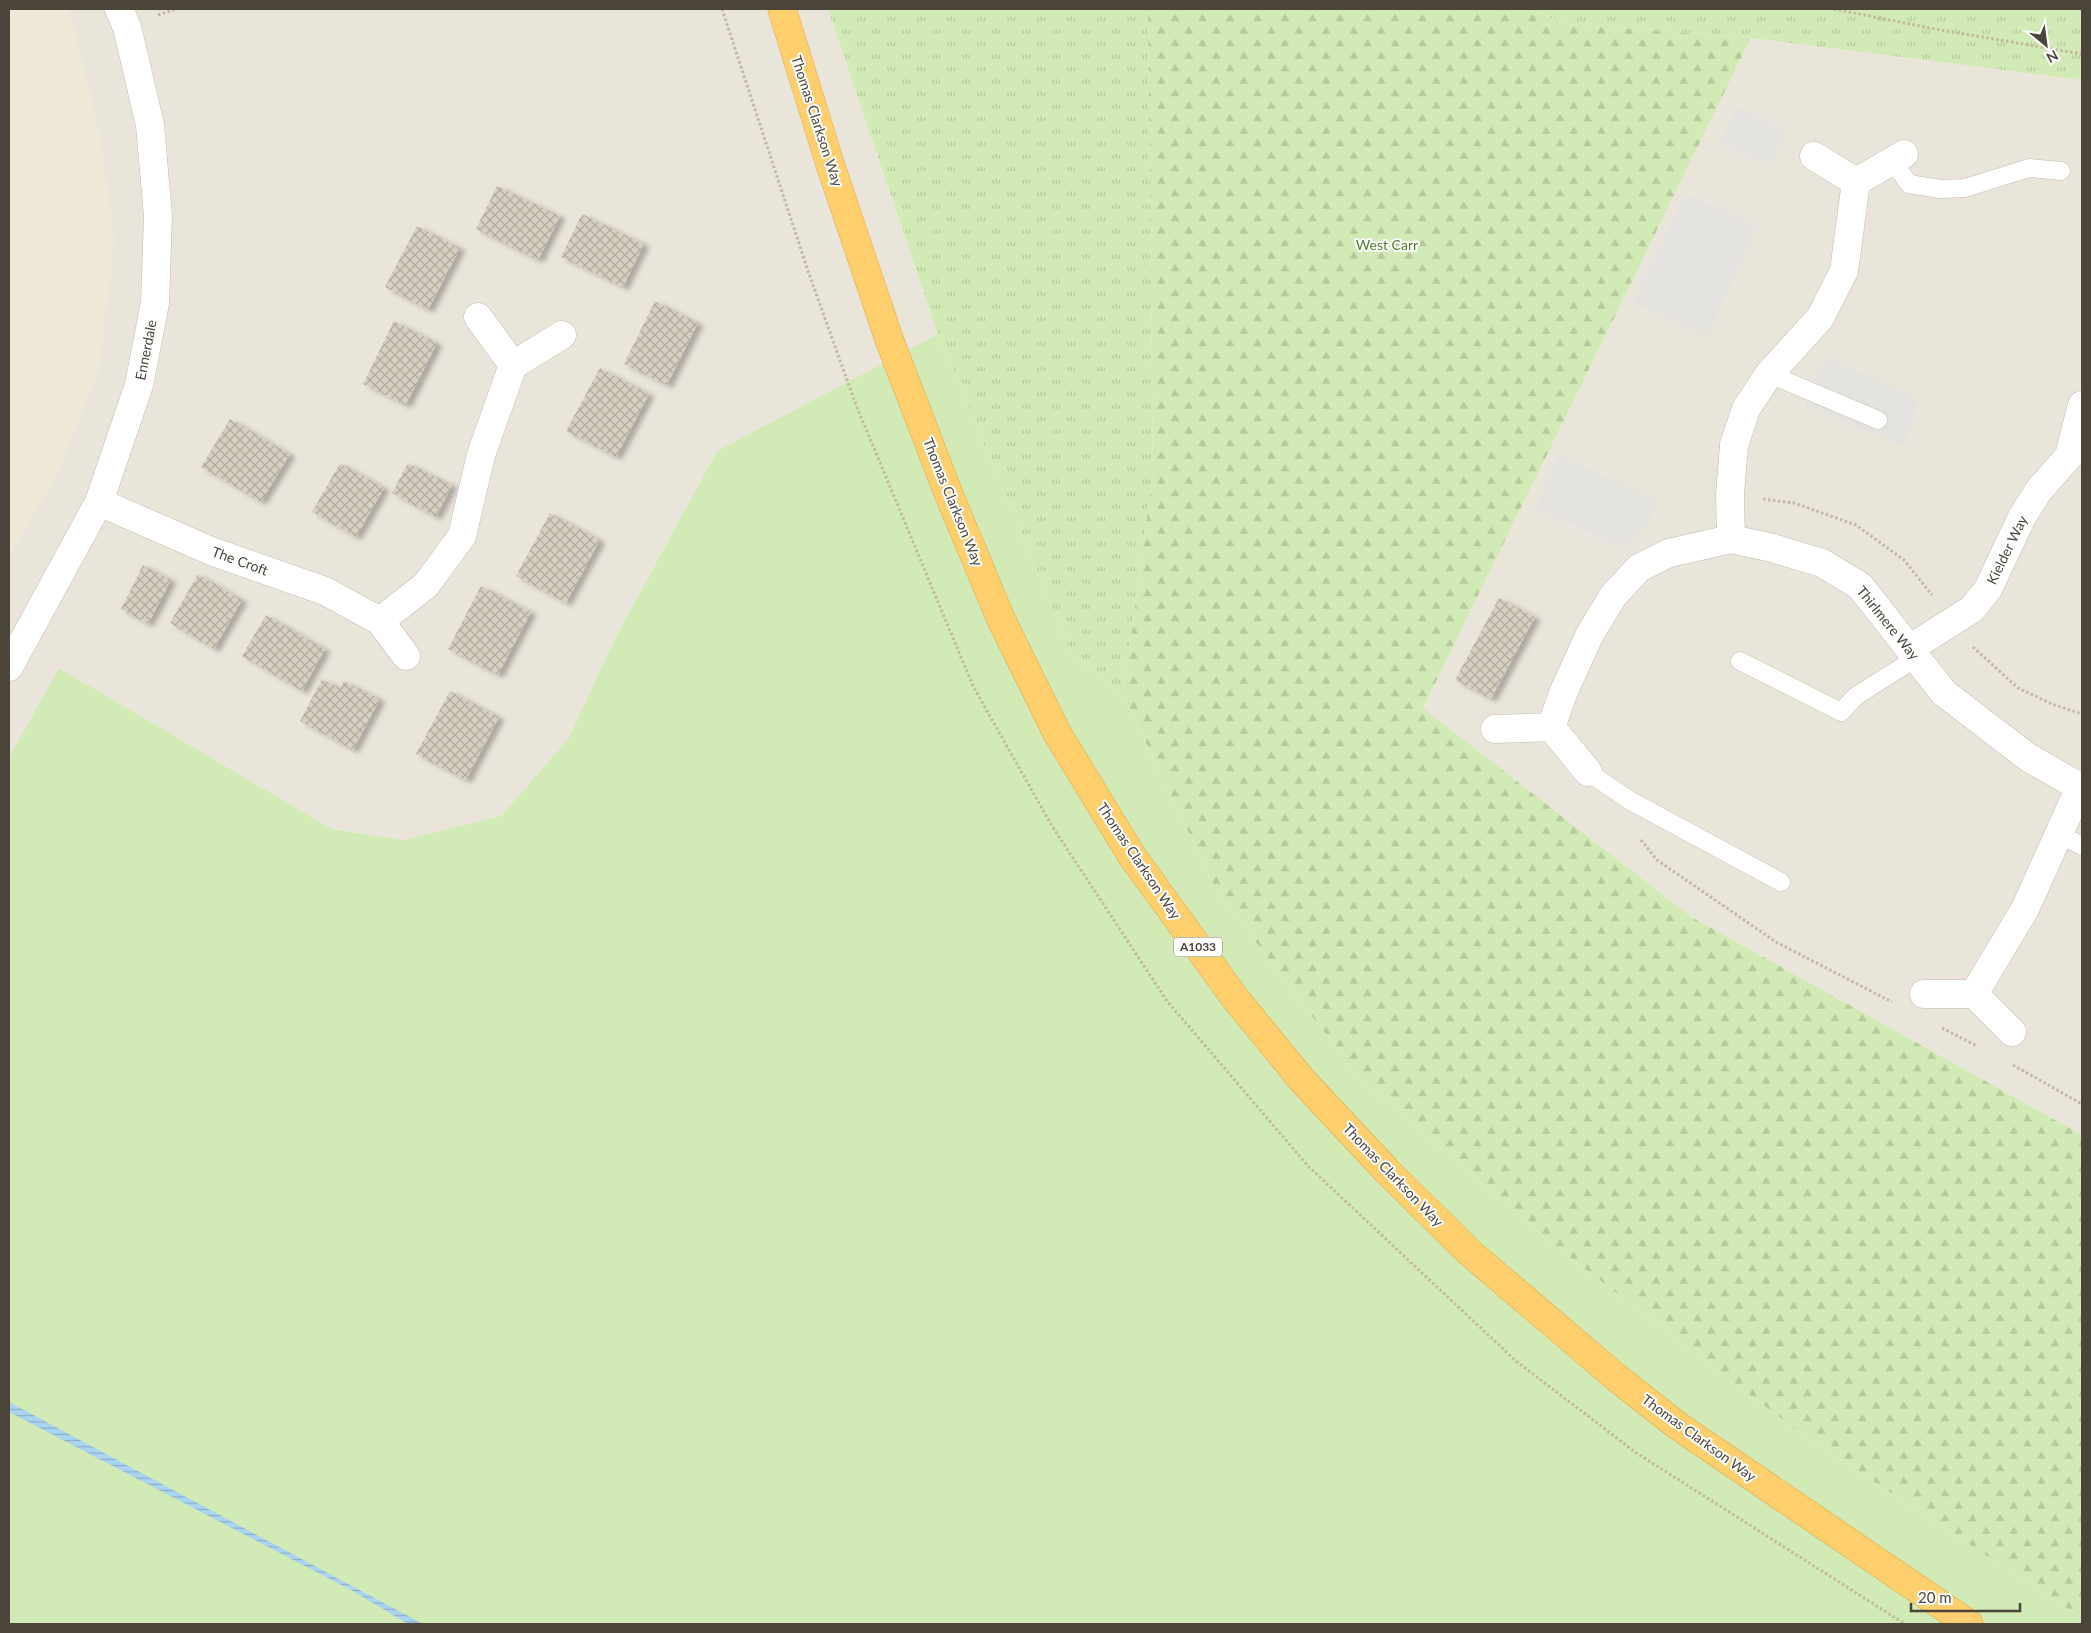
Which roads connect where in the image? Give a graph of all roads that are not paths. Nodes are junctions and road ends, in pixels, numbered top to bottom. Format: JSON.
{"nodes":[{"id":1,"x":119,"y":9,"type":"edge"},
{"id":2,"x":782,"y":9,"type":"edge"},
{"id":3,"x":1814,"y":156,"type":"dead end"},
{"id":4,"x":1898,"y":157,"type":"joint"},
{"id":5,"x":2061,"y":171,"type":"dead end"},
{"id":6,"x":1856,"y":182,"type":"junction"},
{"id":7,"x":478,"y":318,"type":"dead end"},
{"id":8,"x":562,"y":335,"type":"dead end"},
{"id":9,"x":513,"y":365,"type":"junction"},
{"id":10,"x":1769,"y":374,"type":"junction"},
{"id":11,"x":2082,"y":405,"type":"edge"},
{"id":12,"x":1878,"y":420,"type":"dead end"},
{"id":13,"x":2076,"y":461,"type":"edge"},
{"id":14,"x":99,"y":502,"type":"junction"},
{"id":15,"x":1731,"y":539,"type":"junction"},
{"id":16,"x":380,"y":621,"type":"junction"},
{"id":17,"x":1913,"y":653,"type":"junction"},
{"id":18,"x":406,"y":656,"type":"dead end"},
{"id":19,"x":1740,"y":661,"type":"dead end"},
{"id":20,"x":9,"y":667,"type":"edge"},
{"id":21,"x":1551,"y":727,"type":"junction"},
{"id":22,"x":1495,"y":729,"type":"dead end"},
{"id":23,"x":1588,"y":772,"type":"joint"},
{"id":24,"x":2081,"y":786,"type":"edge"},
{"id":25,"x":2071,"y":840,"type":"edge"},
{"id":26,"x":1781,"y":882,"type":"dead end"},
{"id":27,"x":1924,"y":994,"type":"dead end"},
{"id":28,"x":1974,"y":994,"type":"junction"},
{"id":29,"x":2012,"y":1032,"type":"dead end"},
{"id":30,"x":1969,"y":1624,"type":"edge"}],
"edges":[{"from":1,"to":14,"type":"street","name":"Ennerdale"},
{"from":2,"to":30,"type":"highway","name":"Thomas Clarkson Way","number":"A1033"},
{"from":3,"to":6,"type":"street"},
{"from":4,"to":5,"type":"lane"},
{"from":4,"to":6,"type":"street"},
{"from":6,"to":10,"type":"street"},
{"from":7,"to":9,"type":"street"},
{"from":8,"to":9,"type":"street"},
{"from":9,"to":16,"type":"street"},
{"from":10,"to":12,"type":"lane"},
{"from":10,"to":15,"type":"street"},
{"from":11,"to":13,"type":"street","name":"Kielder Way"},
{"from":13,"to":17,"type":"street","name":"Kielder Way"},
{"from":14,"to":16,"type":"street","name":"The Croft"},
{"from":14,"to":20,"type":"street","name":"Ennerdale"},
{"from":15,"to":17,"type":"street","name":"Thirlmere Way"},
{"from":15,"to":21,"type":"street","name":"Thirlmere Way"},
{"from":16,"to":18,"type":"street","name":"The Croft"},
{"from":17,"to":19,"type":"lane"},
{"from":17,"to":24,"type":"street","name":"Thirlmere Way"},
{"from":21,"to":22,"type":"street"},
{"from":21,"to":23,"type":"street"},
{"from":23,"to":26,"type":"lane"},
{"from":24,"to":25,"type":"street","name":"Thirlmere Way"},
{"from":25,"to":28,"type":"street","name":"Thirlmere Way"},
{"from":27,"to":28,"type":"street"},
{"from":28,"to":29,"type":"street"}]}
